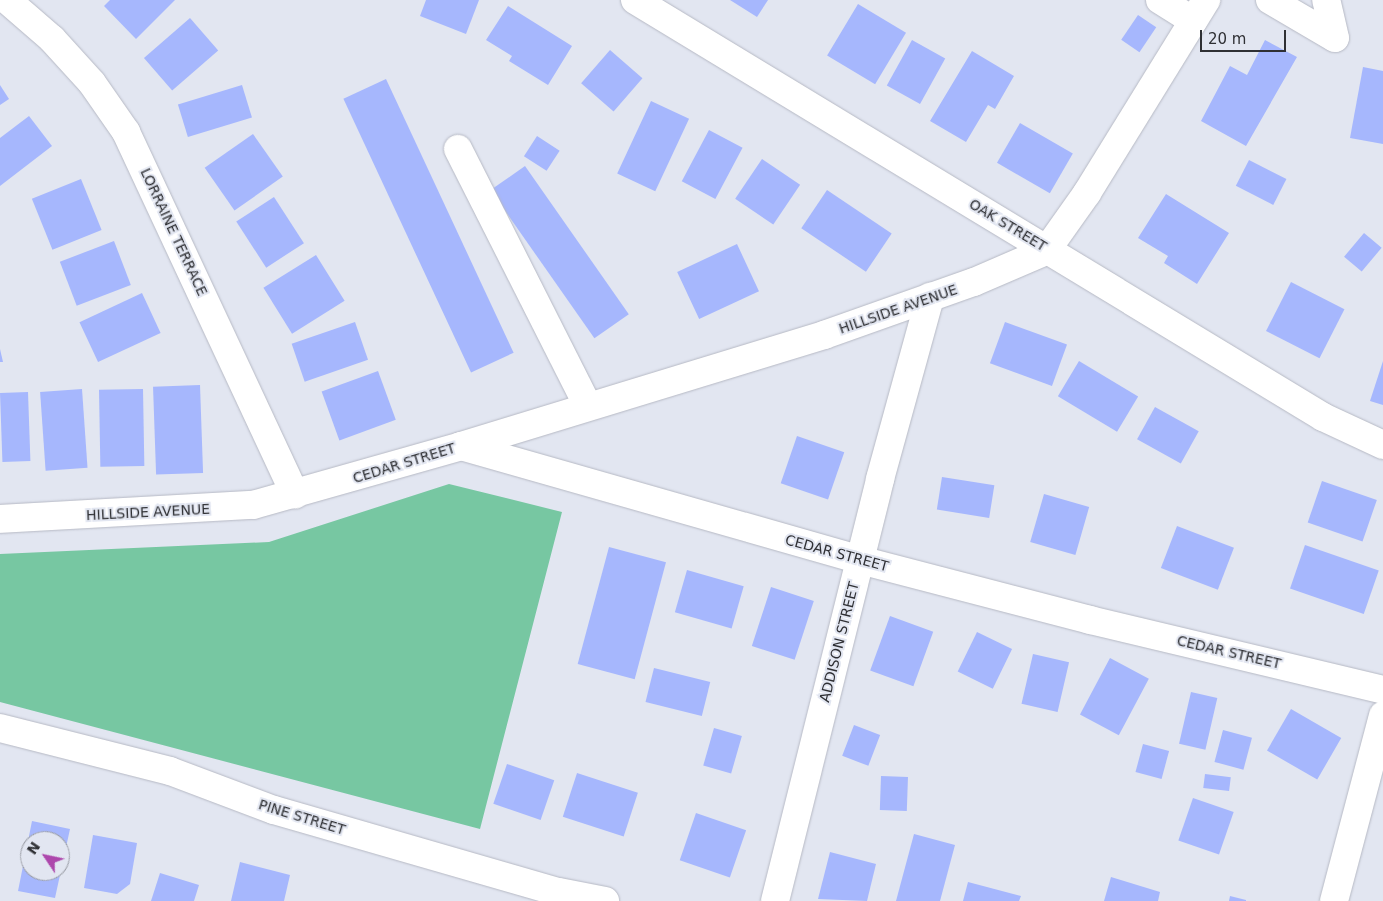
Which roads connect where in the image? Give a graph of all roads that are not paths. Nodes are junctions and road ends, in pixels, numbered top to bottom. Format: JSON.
{"nodes":[{"id":1,"x":7,"y":0,"type":"edge"},
{"id":2,"x":635,"y":0,"type":"edge"},
{"id":3,"x":1160,"y":0,"type":"edge"},
{"id":4,"x":1270,"y":0,"type":"edge"},
{"id":5,"x":1326,"y":0,"type":"edge"},
{"id":6,"x":1200,"y":11,"type":"edge"},
{"id":7,"x":458,"y":149,"type":"dead end"},
{"id":8,"x":1048,"y":249,"type":"junction"},
{"id":9,"x":930,"y":297,"type":"junction"},
{"id":10,"x":588,"y":406,"type":"junction"},
{"id":11,"x":1383,"y":445,"type":"edge"},
{"id":12,"x":461,"y":446,"type":"junction"},
{"id":13,"x":295,"y":494,"type":"junction"},
{"id":14,"x":0,"y":519,"type":"edge"},
{"id":15,"x":860,"y":560,"type":"junction"},
{"id":16,"x":1383,"y":690,"type":"edge"},
{"id":17,"x":1383,"y":715,"type":"edge"},
{"id":18,"x":0,"y":728,"type":"edge"},
{"id":19,"x":605,"y":901,"type":"edge"},
{"id":20,"x":775,"y":901,"type":"edge"},
{"id":21,"x":1334,"y":901,"type":"edge"}],
"edges":[{"from":1,"to":13,"type":"street","name":"LORRAINE TERRACE"},
{"from":2,"to":8,"type":"street","name":"OAK STREET"},
{"from":3,"to":6,"type":"street"},
{"from":4,"to":5,"type":"street"},
{"from":6,"to":8,"type":"street"},
{"from":7,"to":10,"type":"street"},
{"from":8,"to":9,"type":"street","name":"HILLSIDE AVENUE"},
{"from":8,"to":11,"type":"street","name":"OAK STREET"},
{"from":9,"to":10,"type":"street","name":"HILLSIDE AVENUE"},
{"from":9,"to":15,"type":"street","name":"ADDISON STREET"},
{"from":10,"to":12,"type":"street","name":"HILLSIDE AVENUE"},
{"from":12,"to":13,"type":"street","name":"CEDAR STREET"},
{"from":12,"to":15,"type":"street","name":"CEDAR STREET"},
{"from":13,"to":14,"type":"street","name":"HILLSIDE AVENUE"},
{"from":15,"to":16,"type":"street","name":"CEDAR STREET"},
{"from":15,"to":20,"type":"street","name":"ADDISON STREET"},
{"from":17,"to":21,"type":"street"},
{"from":18,"to":19,"type":"street","name":"PINE STREET"}]}
